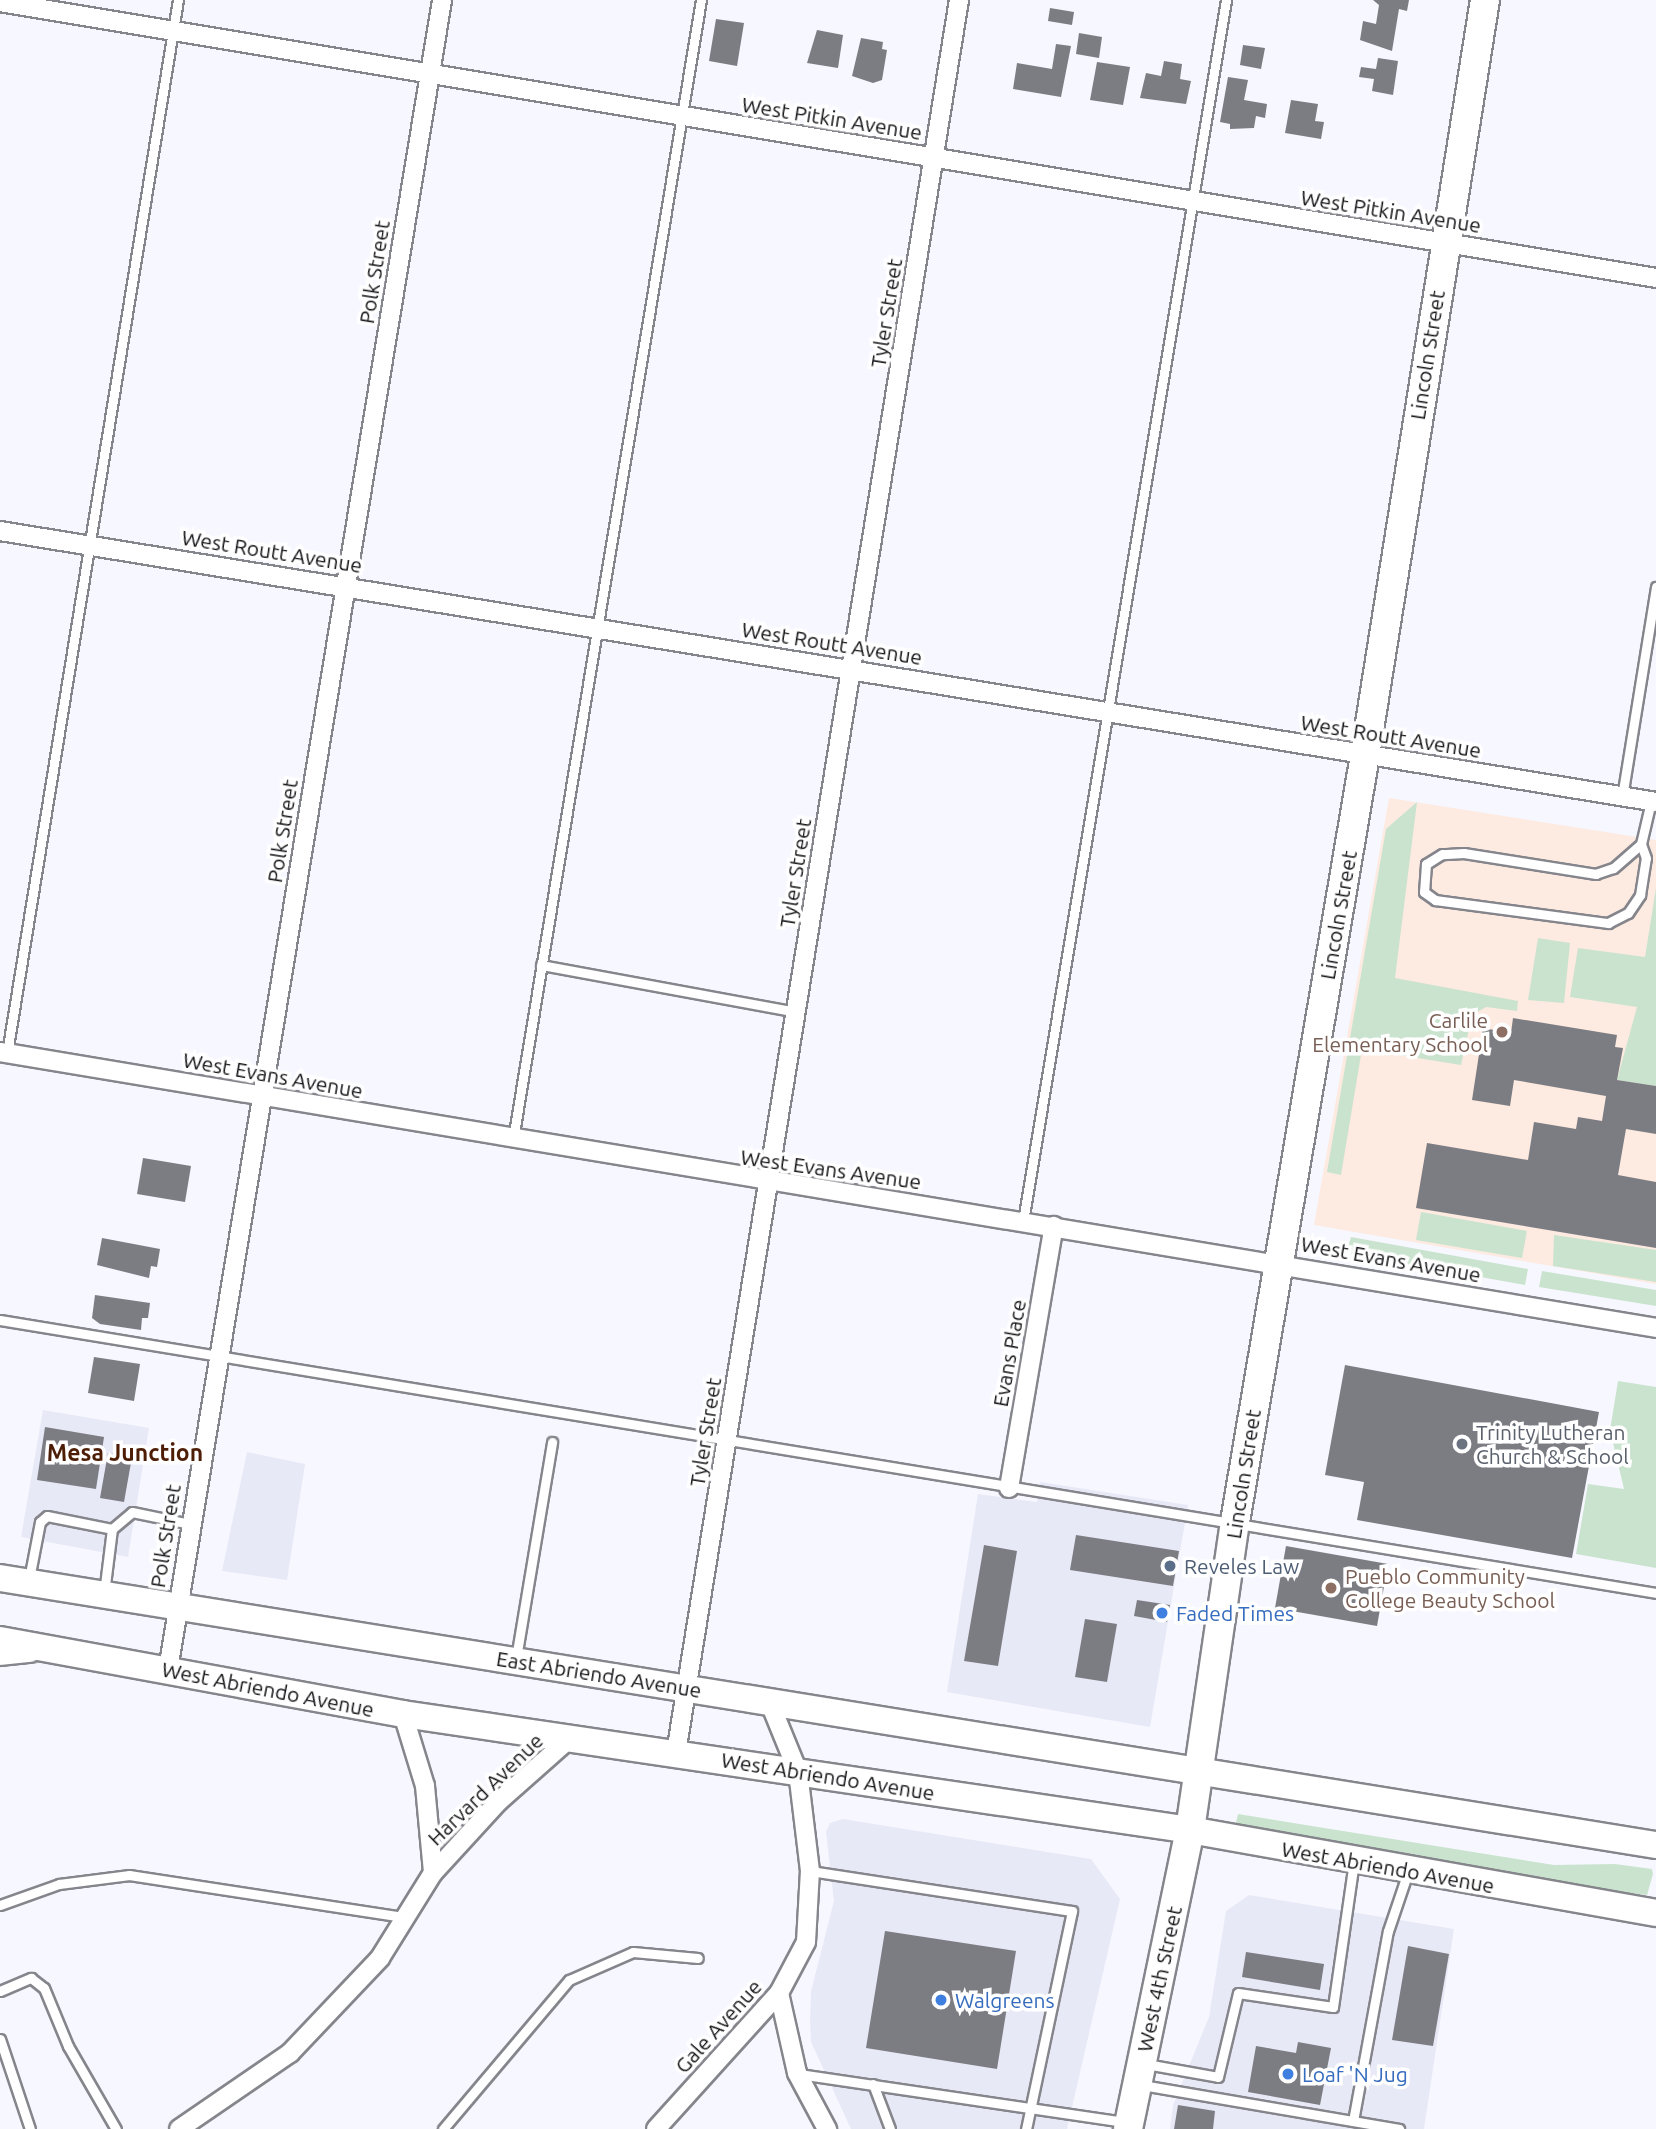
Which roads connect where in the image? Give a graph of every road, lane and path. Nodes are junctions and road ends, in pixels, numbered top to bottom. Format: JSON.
{"nodes":[{"id":1,"x":178,"y":0,"type":"edge"},
{"id":2,"x":442,"y":0,"type":"edge"},
{"id":3,"x":701,"y":0,"type":"edge"},
{"id":4,"x":959,"y":0,"type":"edge"},
{"id":5,"x":1226,"y":0,"type":"edge"},
{"id":6,"x":1485,"y":0,"type":"edge"},
{"id":7,"x":0,"y":2,"type":"edge"},
{"id":8,"x":173,"y":31,"type":"junction"},
{"id":9,"x":430,"y":74,"type":"junction"},
{"id":10,"x":682,"y":116,"type":"junction"},
{"id":11,"x":934,"y":158,"type":"junction"},
{"id":12,"x":1193,"y":201,"type":"junction"},
{"id":13,"x":1445,"y":243,"type":"junction"},
{"id":14,"x":1656,"y":278,"type":"edge"},
{"id":15,"x":0,"y":531,"type":"edge"},
{"id":16,"x":89,"y":545,"type":"junction"},
{"id":17,"x":345,"y":586,"type":"junction"},
{"id":18,"x":1656,"y":587,"type":"edge"},
{"id":19,"x":597,"y":628,"type":"junction"},
{"id":20,"x":851,"y":670,"type":"junction"},
{"id":21,"x":1110,"y":712,"type":"junction"},
{"id":22,"x":1365,"y":755,"type":"junction"},
{"id":23,"x":1622,"y":796,"type":"junction"},
{"id":24,"x":1653,"y":802,"type":"edge"},
{"id":25,"x":1641,"y":844,"type":"junction"},
{"id":26,"x":541,"y":965,"type":"junction"},
{"id":27,"x":796,"y":1012,"type":"junction"},
{"id":28,"x":3,"y":1053,"type":"edge"},
{"id":29,"x":261,"y":1095,"type":"junction"},
{"id":30,"x":513,"y":1139,"type":"junction"},
{"id":31,"x":768,"y":1184,"type":"junction"},
{"id":32,"x":1023,"y":1221,"type":"junction"},
{"id":33,"x":1054,"y":1226,"type":"junction"},
{"id":34,"x":1279,"y":1263,"type":"junction"},
{"id":35,"x":0,"y":1320,"type":"edge"},
{"id":36,"x":1656,"y":1328,"type":"edge"},
{"id":37,"x":218,"y":1356,"type":"junction"},
{"id":38,"x":726,"y":1440,"type":"junction"},
{"id":39,"x":552,"y":1442,"type":"dead end"},
{"id":40,"x":1009,"y":1488,"type":"junction"},
{"id":41,"x":1235,"y":1522,"type":"junction"},
{"id":42,"x":190,"y":1524,"type":"junction"},
{"id":43,"x":112,"y":1529,"type":"junction"},
{"id":44,"x":0,"y":1578,"type":"edge"},
{"id":45,"x":29,"y":1582,"type":"junction"},
{"id":46,"x":104,"y":1593,"type":"junction"},
{"id":47,"x":1656,"y":1593,"type":"edge"},
{"id":48,"x":177,"y":1604,"type":"junction"},
{"id":49,"x":0,"y":1640,"type":"edge"},
{"id":50,"x":63,"y":1649,"type":"junction"},
{"id":51,"x":0,"y":1656,"type":"edge"},
{"id":52,"x":515,"y":1661,"type":"junction"},
{"id":53,"x":168,"y":1670,"type":"junction"},
{"id":54,"x":687,"y":1687,"type":"junction"},
{"id":55,"x":769,"y":1701,"type":"junction"},
{"id":56,"x":403,"y":1714,"type":"junction"},
{"id":57,"x":569,"y":1739,"type":"junction"},
{"id":58,"x":676,"y":1753,"type":"junction"},
{"id":59,"x":798,"y":1772,"type":"junction"},
{"id":60,"x":1198,"y":1774,"type":"junction"},
{"id":61,"x":1191,"y":1830,"type":"junction"},
{"id":62,"x":1656,"y":1845,"type":"edge"},
{"id":63,"x":1354,"y":1861,"type":"junction"},
{"id":64,"x":810,"y":1871,"type":"junction"},
{"id":65,"x":1409,"y":1871,"type":"junction"},
{"id":66,"x":433,"y":1872,"type":"junction"},
{"id":67,"x":0,"y":1905,"type":"edge"},
{"id":68,"x":1656,"y":1913,"type":"edge"},
{"id":69,"x":405,"y":1917,"type":"junction"},
{"id":70,"x":698,"y":1958,"type":"dead end"},
{"id":71,"x":0,"y":1991,"type":"edge"},
{"id":72,"x":779,"y":1993,"type":"junction"},
{"id":73,"x":0,"y":2039,"type":"edge"},
{"id":74,"x":797,"y":2073,"type":"junction"},
{"id":75,"x":1139,"y":2073,"type":"junction"},
{"id":76,"x":873,"y":2084,"type":"junction"},
{"id":77,"x":1031,"y":2106,"type":"junction"},
{"id":78,"x":1353,"y":2121,"type":"junction"},
{"id":79,"x":1129,"y":2126,"type":"edge"},
{"id":80,"x":30,"y":2129,"type":"edge"},
{"id":81,"x":116,"y":2129,"type":"edge"},
{"id":82,"x":179,"y":2129,"type":"edge"},
{"id":83,"x":443,"y":2129,"type":"edge"},
{"id":84,"x":656,"y":2129,"type":"edge"},
{"id":85,"x":827,"y":2129,"type":"edge"},
{"id":86,"x":890,"y":2129,"type":"edge"},
{"id":87,"x":1026,"y":2129,"type":"edge"},
{"id":88,"x":1399,"y":2129,"type":"edge"}],
"edges":[{"from":1,"to":8,"type":"lane"},
{"from":2,"to":9,"type":"street","name":"Polk Street"},
{"from":3,"to":10,"type":"lane"},
{"from":4,"to":11,"type":"street","name":"Tyler Street"},
{"from":5,"to":12,"type":"lane"},
{"from":6,"to":13,"type":"main road","name":"Lincoln Street"},
{"from":7,"to":8,"type":"street","name":"West Pitkin Avenue"},
{"from":8,"to":9,"type":"street","name":"West Pitkin Avenue"},
{"from":8,"to":16,"type":"lane"},
{"from":9,"to":10,"type":"street","name":"West Pitkin Avenue"},
{"from":9,"to":17,"type":"street","name":"Polk Street"},
{"from":10,"to":11,"type":"street","name":"West Pitkin Avenue"},
{"from":10,"to":19,"type":"lane"},
{"from":11,"to":12,"type":"street","name":"West Pitkin Avenue"},
{"from":11,"to":20,"type":"street","name":"Tyler Street"},
{"from":12,"to":13,"type":"street","name":"West Pitkin Avenue"},
{"from":12,"to":21,"type":"lane"},
{"from":13,"to":14,"type":"street","name":"West Pitkin Avenue"},
{"from":13,"to":22,"type":"main road","name":"Lincoln Street"},
{"from":15,"to":16,"type":"street","name":"West Routt Avenue"},
{"from":16,"to":17,"type":"street","name":"West Routt Avenue"},
{"from":16,"to":28,"type":"lane"},
{"from":17,"to":19,"type":"street","name":"West Routt Avenue"},
{"from":17,"to":29,"type":"street","name":"Polk Street"},
{"from":18,"to":23,"type":"lane"},
{"from":19,"to":20,"type":"street","name":"West Routt Avenue"},
{"from":19,"to":26,"type":"lane"},
{"from":20,"to":21,"type":"street","name":"West Routt Avenue"},
{"from":20,"to":27,"type":"street","name":"Tyler Street"},
{"from":21,"to":22,"type":"street","name":"West Routt Avenue"},
{"from":21,"to":32,"type":"lane"},
{"from":22,"to":23,"type":"street","name":"West Routt Avenue"},
{"from":22,"to":34,"type":"main road","name":"Lincoln Street"},
{"from":23,"to":24,"type":"street","name":"West Routt Avenue"},
{"from":24,"to":25,"type":"lane"},
{"from":25,"to":25,"type":"lane"},
{"from":26,"to":27,"type":"lane"},
{"from":26,"to":30,"type":"lane"},
{"from":27,"to":31,"type":"street","name":"Tyler Street"},
{"from":28,"to":29,"type":"street","name":"West Evans Avenue"},
{"from":29,"to":30,"type":"street","name":"West Evans Avenue"},
{"from":29,"to":37,"type":"street","name":"Polk Street"},
{"from":30,"to":31,"type":"street","name":"West Evans Avenue"},
{"from":31,"to":32,"type":"street","name":"West Evans Avenue"},
{"from":31,"to":38,"type":"street","name":"Tyler Street"},
{"from":32,"to":33,"type":"street","name":"West Evans Avenue"},
{"from":33,"to":34,"type":"street","name":"West Evans Avenue"},
{"from":33,"to":40,"type":"street","name":"Evans Place"},
{"from":34,"to":36,"type":"street","name":"West Evans Avenue"},
{"from":34,"to":41,"type":"main road","name":"Lincoln Street"},
{"from":35,"to":37,"type":"lane"},
{"from":37,"to":38,"type":"lane"},
{"from":37,"to":42,"type":"street","name":"Polk Street"},
{"from":38,"to":40,"type":"lane"},
{"from":38,"to":54,"type":"street","name":"Tyler Street"},
{"from":39,"to":52,"type":"lane"},
{"from":40,"to":41,"type":"lane"},
{"from":41,"to":47,"type":"lane"},
{"from":41,"to":60,"type":"main road","name":"Lincoln Street"},
{"from":42,"to":43,"type":"lane"},
{"from":42,"to":48,"type":"street","name":"Polk Street"},
{"from":43,"to":45,"type":"lane"},
{"from":43,"to":46,"type":"lane"},
{"from":44,"to":45,"type":"main road","name":"East Abriendo Avenue"},
{"from":45,"to":46,"type":"main road","name":"East Abriendo Avenue"},
{"from":46,"to":48,"type":"main road","name":"East Abriendo Avenue"},
{"from":48,"to":52,"type":"main road","name":"East Abriendo Avenue"},
{"from":48,"to":53,"type":"street","name":"Polk Street"},
{"from":49,"to":50,"type":"main road","name":"West Abriendo Avenue"},
{"from":50,"to":51,"type":"street"},
{"from":50,"to":53,"type":"main road","name":"West Abriendo Avenue"},
{"from":52,"to":54,"type":"main road","name":"East Abriendo Avenue"},
{"from":53,"to":56,"type":"main road","name":"West Abriendo Avenue"},
{"from":54,"to":55,"type":"main road","name":"East Abriendo Avenue"},
{"from":54,"to":58,"type":"street","name":"Tyler Street"},
{"from":55,"to":59,"type":"street","name":"Gale Avenue"},
{"from":55,"to":60,"type":"main road","name":"East Abriendo Avenue"},
{"from":56,"to":57,"type":"main road","name":"West Abriendo Avenue"},
{"from":56,"to":66,"type":"street","name":"Harvard Avenue"},
{"from":57,"to":58,"type":"main road","name":"West Abriendo Avenue"},
{"from":57,"to":66,"type":"street","name":"Harvard Avenue"},
{"from":58,"to":59,"type":"main road","name":"West Abriendo Avenue"},
{"from":59,"to":61,"type":"main road","name":"West Abriendo Avenue"},
{"from":59,"to":64,"type":"street","name":"Gale Avenue"},
{"from":60,"to":61,"type":"main road","name":"Lincoln Street"},
{"from":60,"to":62,"type":"main road"},
{"from":61,"to":63,"type":"main road","name":"West Abriendo Avenue"},
{"from":61,"to":75,"type":"main road","name":"West 4th Street"},
{"from":63,"to":65,"type":"main road","name":"West Abriendo Avenue"},
{"from":63,"to":75,"type":"lane"},
{"from":64,"to":72,"type":"street","name":"Gale Avenue"},
{"from":64,"to":77,"type":"lane"},
{"from":65,"to":68,"type":"main road","name":"West Abriendo Avenue"},
{"from":65,"to":78,"type":"lane"},
{"from":66,"to":69,"type":"street","name":"Harvard Avenue"},
{"from":67,"to":69,"type":"lane"},
{"from":69,"to":82,"type":"street","name":"Harvard Avenue"},
{"from":70,"to":83,"type":"lane"},
{"from":71,"to":81,"type":"lane"},
{"from":72,"to":74,"type":"street"},
{"from":72,"to":84,"type":"street","name":"Gale Avenue"},
{"from":73,"to":80,"type":"lane"},
{"from":74,"to":76,"type":"lane"},
{"from":74,"to":85,"type":"street"},
{"from":75,"to":78,"type":"lane"},
{"from":75,"to":79,"type":"main road","name":"West 4th Street"},
{"from":76,"to":77,"type":"lane"},
{"from":76,"to":86,"type":"lane"},
{"from":77,"to":79,"type":"lane"},
{"from":77,"to":87,"type":"lane"},
{"from":78,"to":88,"type":"lane"}]}
